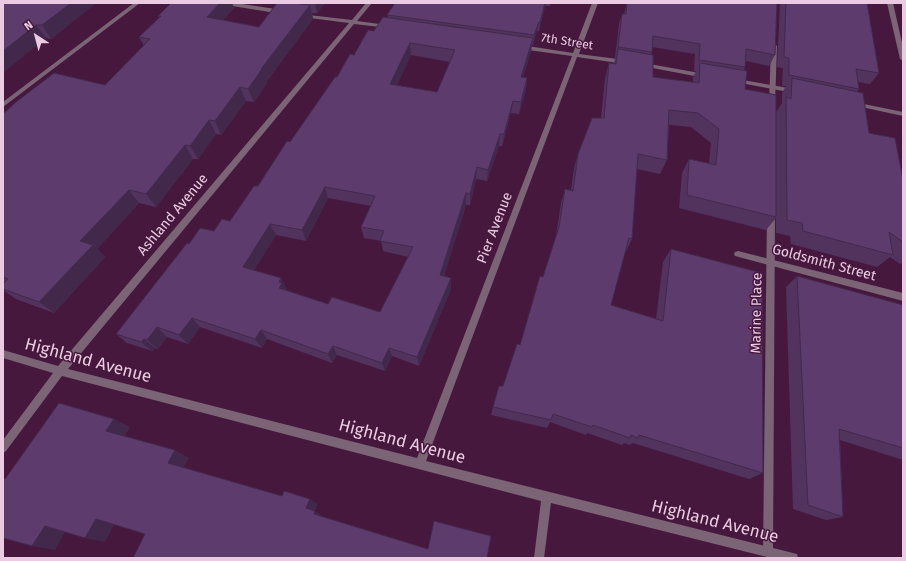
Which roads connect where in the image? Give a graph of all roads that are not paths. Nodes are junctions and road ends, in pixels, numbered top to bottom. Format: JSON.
{"nodes":[{"id":1,"x":137,"y":3,"type":"edge"},
{"id":2,"x":226,"y":3,"type":"edge"},
{"id":3,"x":369,"y":3,"type":"edge"},
{"id":4,"x":595,"y":3,"type":"edge"},
{"id":5,"x":890,"y":3,"type":"edge"},
{"id":6,"x":289,"y":13,"type":"edge"},
{"id":7,"x":297,"y":14,"type":"edge"},
{"id":8,"x":352,"y":22,"type":"junction"},
{"id":9,"x":391,"y":28,"type":"edge"},
{"id":10,"x":775,"y":41,"type":"edge"},
{"id":11,"x":514,"y":46,"type":"edge"},
{"id":12,"x":576,"y":54,"type":"junction"},
{"id":13,"x":903,"y":59,"type":"edge"},
{"id":14,"x":631,"y":63,"type":"edge"},
{"id":15,"x":639,"y":65,"type":"edge"},
{"id":16,"x":710,"y":76,"type":"edge"},
{"id":17,"x":733,"y":80,"type":"edge"},
{"id":18,"x":772,"y":87,"type":"junction"},
{"id":19,"x":803,"y":93,"type":"edge"},
{"id":20,"x":849,"y":102,"type":"edge"},
{"id":21,"x":3,"y":105,"type":"edge"},
{"id":22,"x":772,"y":110,"type":"edge"},
{"id":23,"x":903,"y":114,"type":"edge"},
{"id":24,"x":771,"y":206,"type":"edge"},
{"id":25,"x":738,"y":254,"type":"dead end"},
{"id":26,"x":770,"y":262,"type":"junction"},
{"id":27,"x":903,"y":297,"type":"edge"},
{"id":28,"x":3,"y":354,"type":"edge"},
{"id":29,"x":60,"y":371,"type":"junction"},
{"id":30,"x":3,"y":448,"type":"edge"},
{"id":31,"x":420,"y":463,"type":"junction"},
{"id":32,"x":547,"y":497,"type":"junction"},
{"id":33,"x":768,"y":551,"type":"junction"},
{"id":34,"x":539,"y":558,"type":"edge"},
{"id":35,"x":793,"y":558,"type":"edge"}],
"edges":[{"from":1,"to":21,"type":"street"},
{"from":2,"to":6,"type":"street"},
{"from":3,"to":8,"type":"street","name":"Ashland Avenue"},
{"from":4,"to":12,"type":"street","name":"Pier Avenue"},
{"from":5,"to":13,"type":"street"},
{"from":7,"to":8,"type":"street"},
{"from":8,"to":9,"type":"street"},
{"from":8,"to":29,"type":"street","name":"Ashland Avenue"},
{"from":10,"to":18,"type":"street"},
{"from":11,"to":12,"type":"street","name":"7th Street"},
{"from":12,"to":14,"type":"street","name":"7th Street"},
{"from":12,"to":31,"type":"street","name":"Pier Avenue"},
{"from":15,"to":16,"type":"street"},
{"from":17,"to":18,"type":"street"},
{"from":18,"to":19,"type":"street"},
{"from":18,"to":22,"type":"street"},
{"from":20,"to":23,"type":"street"},
{"from":24,"to":26,"type":"street","name":"Marine Place"},
{"from":25,"to":26,"type":"street","name":"Goldsmith Street"},
{"from":26,"to":27,"type":"street","name":"Goldsmith Street"},
{"from":26,"to":33,"type":"street","name":"Marine Place"},
{"from":28,"to":29,"type":"street","name":"Highland Avenue"},
{"from":29,"to":30,"type":"street","name":"Ashland Avenue"},
{"from":29,"to":31,"type":"street","name":"Highland Avenue"},
{"from":31,"to":32,"type":"street","name":"Highland Avenue"},
{"from":32,"to":33,"type":"street","name":"Highland Avenue"},
{"from":32,"to":34,"type":"street"},
{"from":33,"to":35,"type":"street","name":"Highland Avenue"}]}
